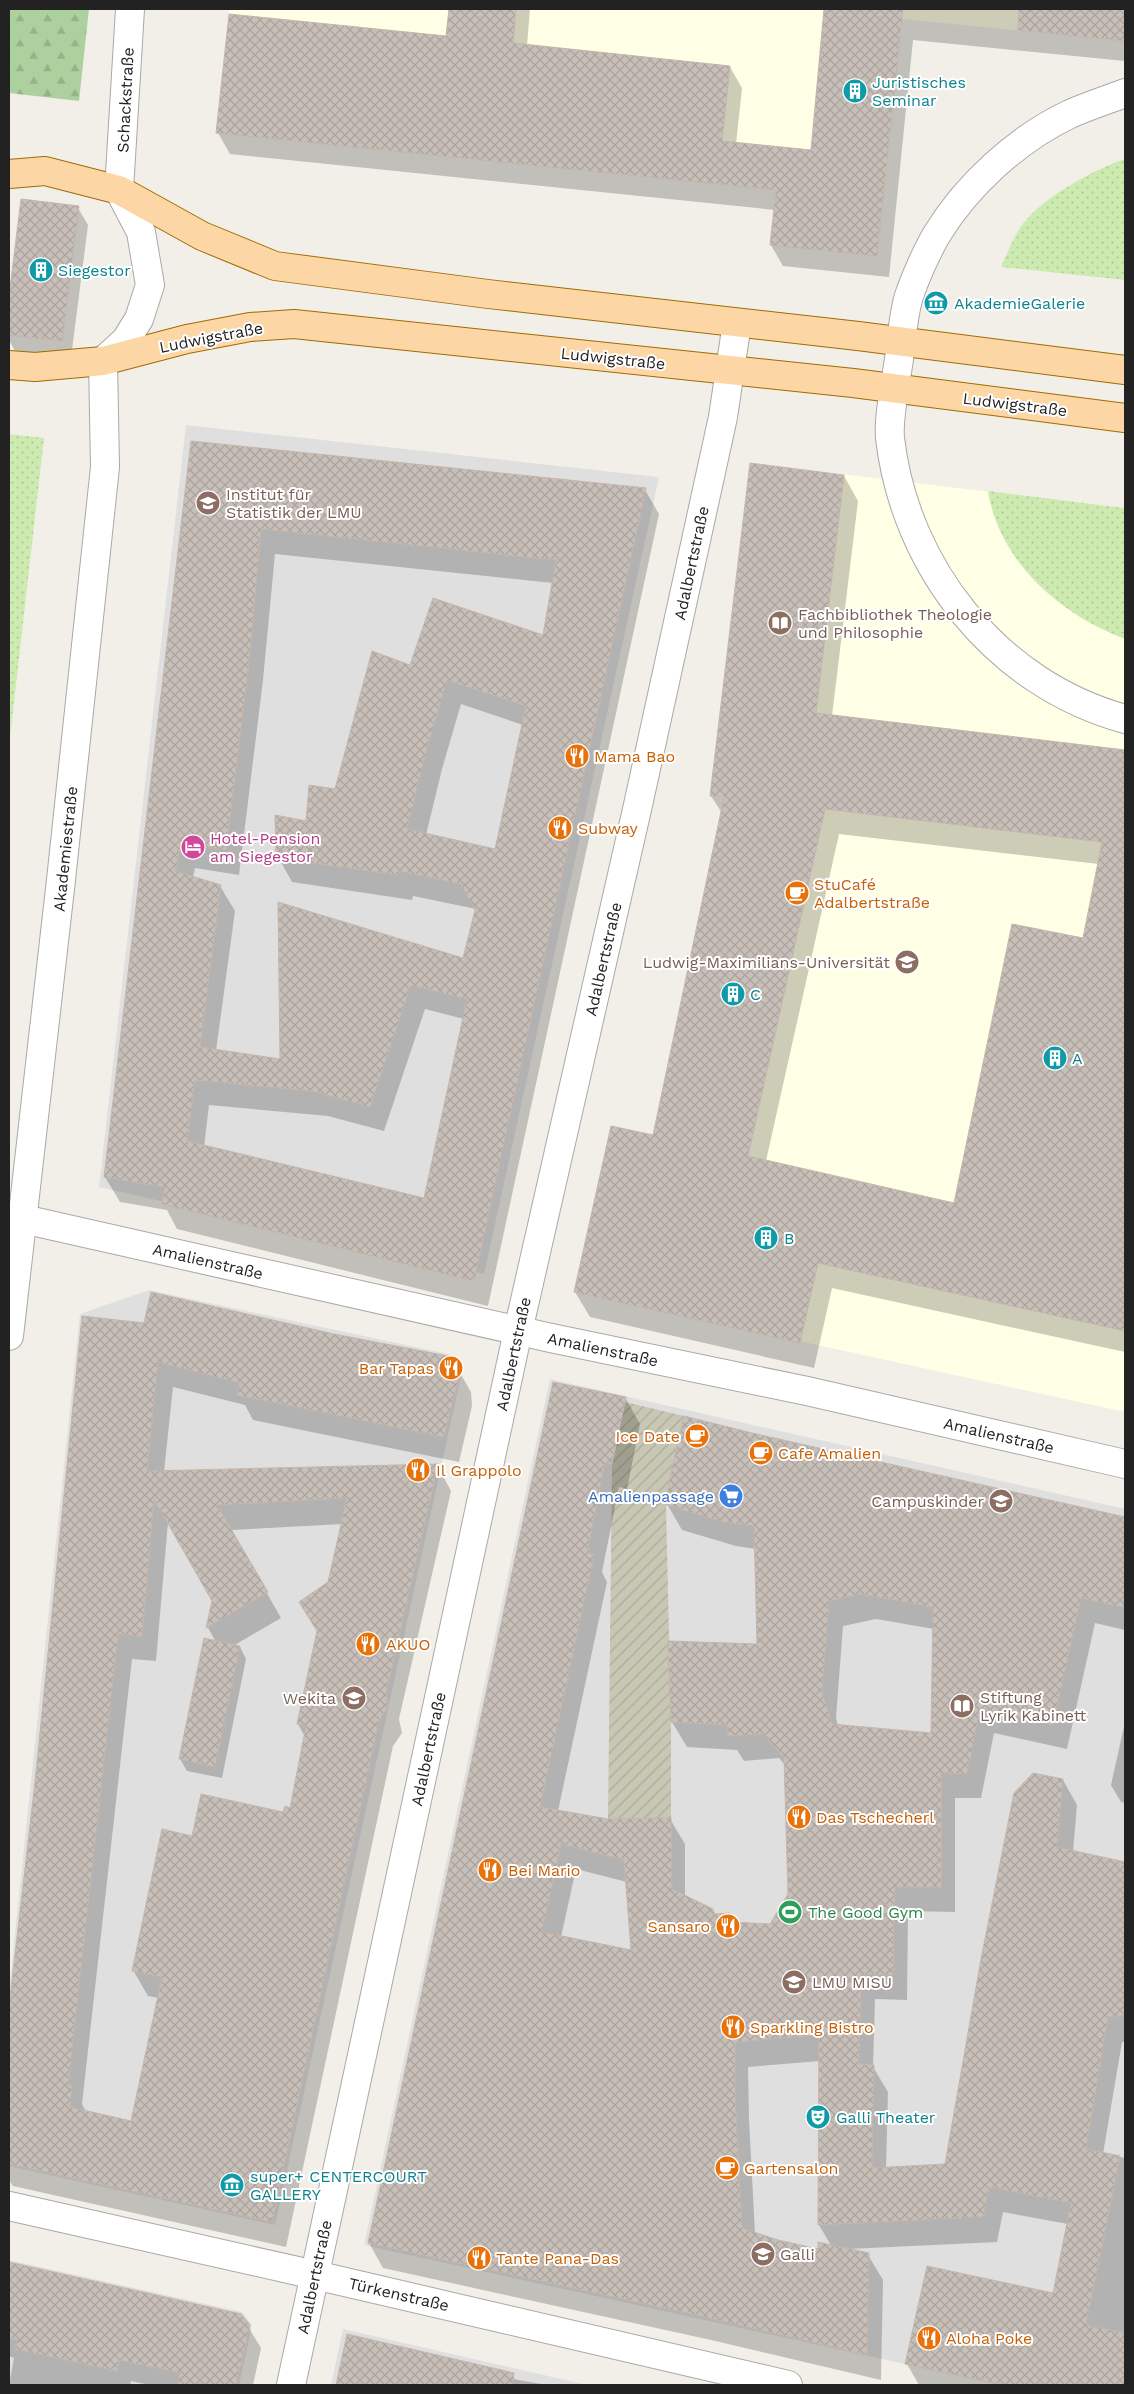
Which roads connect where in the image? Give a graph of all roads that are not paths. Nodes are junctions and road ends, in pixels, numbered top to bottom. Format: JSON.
{"nodes":[{"id":1,"x":130,"y":9,"type":"edge"},
{"id":2,"x":1125,"y":93,"type":"edge"},
{"id":3,"x":9,"y":174,"type":"edge"},
{"id":4,"x":119,"y":190,"type":"junction"},
{"id":5,"x":737,"y":323,"type":"junction"},
{"id":6,"x":901,"y":342,"type":"junction"},
{"id":7,"x":102,"y":361,"type":"junction"},
{"id":8,"x":9,"y":364,"type":"edge"},
{"id":9,"x":731,"y":370,"type":"junction"},
{"id":10,"x":1125,"y":370,"type":"edge"},
{"id":11,"x":895,"y":388,"type":"junction"},
{"id":12,"x":1125,"y":418,"type":"edge"},
{"id":13,"x":1125,"y":719,"type":"edge"},
{"id":14,"x":23,"y":1219,"type":"junction"},
{"id":15,"x":518,"y":1331,"type":"junction"},
{"id":16,"x":9,"y":1336,"type":"edge"},
{"id":17,"x":1125,"y":1464,"type":"edge"},
{"id":18,"x":9,"y":2206,"type":"edge"},
{"id":19,"x":315,"y":2275,"type":"junction"},
{"id":20,"x":291,"y":2385,"type":"edge"},
{"id":21,"x":788,"y":2385,"type":"edge"}],
"edges":[{"from":1,"to":4,"type":"street","name":"Schackstraße"},
{"from":2,"to":6,"type":"street"},
{"from":3,"to":4,"type":"main road"},
{"from":4,"to":5,"type":"main road"},
{"from":4,"to":7,"type":"street"},
{"from":5,"to":6,"type":"main road"},
{"from":5,"to":9,"type":"street","name":"Adalbertstraße"},
{"from":6,"to":10,"type":"main road"},
{"from":6,"to":11,"type":"street"},
{"from":7,"to":8,"type":"main road","name":"Ludwigstraße"},
{"from":7,"to":9,"type":"main road","name":"Ludwigstraße"},
{"from":7,"to":14,"type":"street","name":"Akademiestraße"},
{"from":9,"to":11,"type":"main road","name":"Ludwigstraße"},
{"from":9,"to":15,"type":"street","name":"Adalbertstraße"},
{"from":11,"to":12,"type":"main road","name":"Ludwigstraße"},
{"from":11,"to":13,"type":"street"},
{"from":14,"to":15,"type":"street","name":"Amalienstraße"},
{"from":14,"to":16,"type":"street","name":"Akademiestraße"},
{"from":15,"to":17,"type":"street","name":"Amalienstraße"},
{"from":15,"to":19,"type":"street","name":"Adalbertstraße"},
{"from":18,"to":19,"type":"street","name":"Türkenstraße"},
{"from":19,"to":20,"type":"street","name":"Adalbertstraße"},
{"from":19,"to":21,"type":"street","name":"Türkenstraße"}]}
